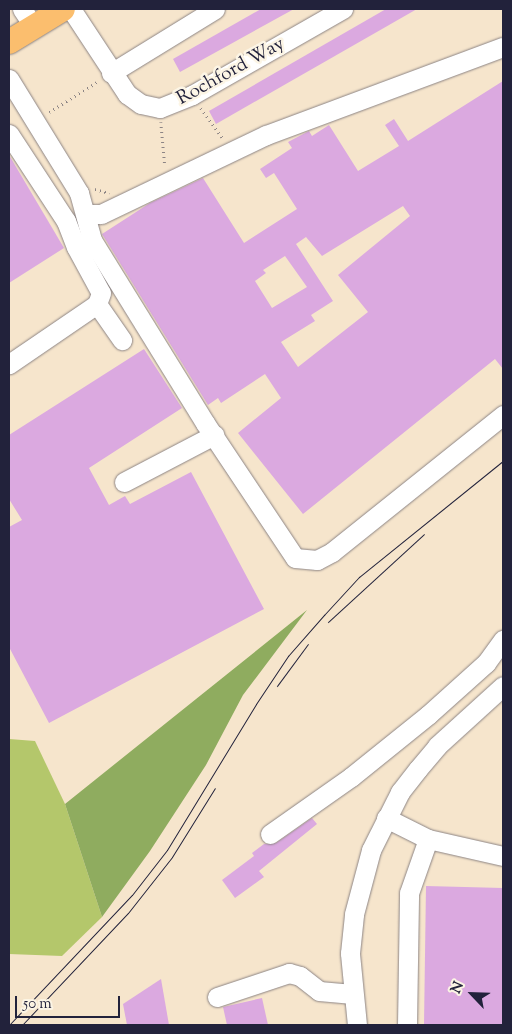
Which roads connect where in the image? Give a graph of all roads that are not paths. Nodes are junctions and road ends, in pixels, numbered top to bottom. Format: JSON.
{"nodes":[{"id":1,"x":63,"y":9,"type":"edge"},
{"id":2,"x":70,"y":9,"type":"edge"},
{"id":3,"x":215,"y":9,"type":"edge"},
{"id":4,"x":343,"y":9,"type":"edge"},
{"id":5,"x":28,"y":18,"type":"edge"},
{"id":6,"x":9,"y":42,"type":"edge"},
{"id":7,"x":503,"y":47,"type":"edge"},
{"id":8,"x":111,"y":73,"type":"junction"},
{"id":9,"x":9,"y":79,"type":"edge"},
{"id":10,"x":9,"y":134,"type":"edge"},
{"id":11,"x":86,"y":214,"type":"junction"},
{"id":12,"x":97,"y":304,"type":"junction"},
{"id":13,"x":122,"y":340,"type":"dead end"},
{"id":14,"x":9,"y":364,"type":"edge"},
{"id":15,"x":503,"y":415,"type":"edge"},
{"id":16,"x":214,"y":435,"type":"junction"},
{"id":17,"x":124,"y":482,"type":"dead end"},
{"id":18,"x":503,"y":640,"type":"edge"},
{"id":19,"x":503,"y":686,"type":"edge"},
{"id":20,"x":386,"y":818,"type":"junction"},
{"id":21,"x":270,"y":834,"type":"dead end"},
{"id":22,"x":428,"y":839,"type":"junction"},
{"id":23,"x":503,"y":856,"type":"edge"},
{"id":24,"x":353,"y":994,"type":"junction"},
{"id":25,"x":217,"y":997,"type":"dead end"},
{"id":26,"x":357,"y":1025,"type":"edge"},
{"id":27,"x":407,"y":1025,"type":"edge"}],
"edges":[{"from":1,"to":5,"type":"main road"},
{"from":2,"to":8,"type":"street","name":"Rochford Way"},
{"from":3,"to":8,"type":"street"},
{"from":4,"to":8,"type":"street","name":"Rochford Way"},
{"from":5,"to":6,"type":"main road"},
{"from":7,"to":11,"type":"street"},
{"from":9,"to":11,"type":"street"},
{"from":10,"to":12,"type":"street"},
{"from":11,"to":16,"type":"street"},
{"from":12,"to":13,"type":"street"},
{"from":12,"to":14,"type":"street"},
{"from":15,"to":16,"type":"street"},
{"from":16,"to":17,"type":"street"},
{"from":18,"to":21,"type":"street"},
{"from":19,"to":20,"type":"street"},
{"from":20,"to":22,"type":"street"},
{"from":20,"to":24,"type":"street"},
{"from":22,"to":23,"type":"street"},
{"from":22,"to":27,"type":"street"},
{"from":24,"to":25,"type":"street"},
{"from":24,"to":26,"type":"street"}]}
